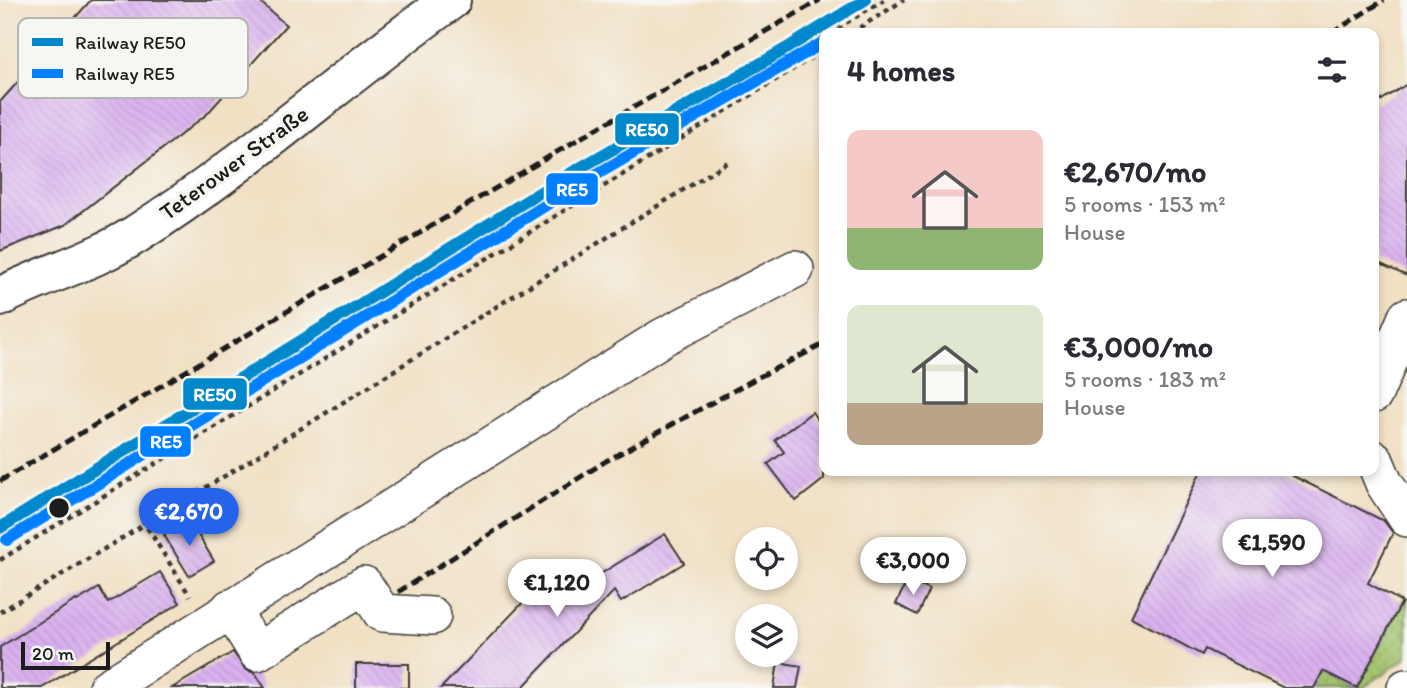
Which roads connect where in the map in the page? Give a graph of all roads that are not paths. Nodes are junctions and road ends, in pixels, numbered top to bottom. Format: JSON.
{"nodes":[{"id":1,"x":450,"y":0,"type":"edge"},
{"id":2,"x":795,"y":269,"type":"dead end"},
{"id":3,"x":0,"y":297,"type":"edge"},
{"id":4,"x":1407,"y":317,"type":"edge"},
{"id":5,"x":1379,"y":382,"type":"edge"},
{"id":6,"x":1379,"y":471,"type":"edge"},
{"id":7,"x":1407,"y":518,"type":"edge"},
{"id":8,"x":219,"y":616,"type":"junction"},
{"id":9,"x":432,"y":616,"type":"dead end"},
{"id":10,"x":107,"y":688,"type":"edge"}],
"edges":[{"from":1,"to":3,"type":"main road","name":"Teterower Straße"},
{"from":2,"to":8,"type":"lane"},
{"from":4,"to":5,"type":"lane"},
{"from":6,"to":7,"type":"lane"},
{"from":8,"to":9,"type":"lane"},
{"from":8,"to":10,"type":"lane"}]}
